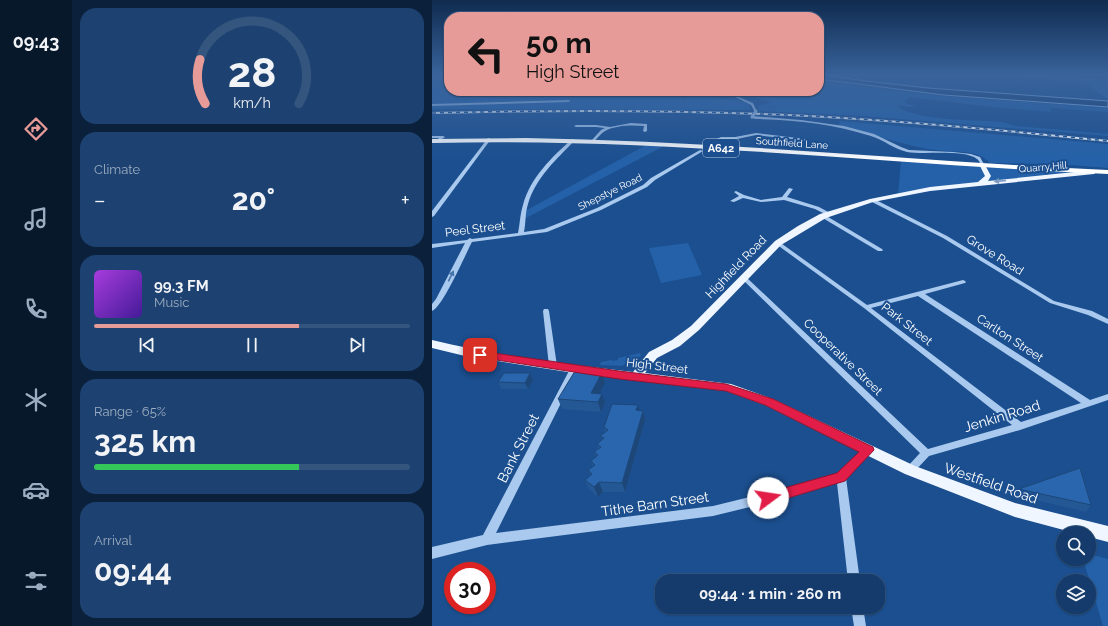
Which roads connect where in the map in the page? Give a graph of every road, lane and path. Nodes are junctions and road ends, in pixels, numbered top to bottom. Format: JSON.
{"nodes":[{"id":1,"x":493,"y":103,"type":"edge"},
{"id":2,"x":750,"y":103,"type":"edge"},
{"id":3,"x":432,"y":105,"type":"edge"},
{"id":4,"x":576,"y":126,"type":"dead end"},
{"id":5,"x":610,"y":128,"type":"junction"},
{"id":6,"x":645,"y":130,"type":"dead end"},
{"id":7,"x":432,"y":137,"type":"edge"},
{"id":8,"x":735,"y":138,"type":"junction"},
{"id":9,"x":489,"y":139,"type":"junction"},
{"id":10,"x":436,"y":140,"type":"edge"},
{"id":11,"x":573,"y":140,"type":"junction"},
{"id":12,"x":806,"y":140,"type":"dead end"},
{"id":13,"x":593,"y":141,"type":"junction"},
{"id":14,"x":710,"y":143,"type":"dead end"},
{"id":15,"x":734,"y":149,"type":"junction"},
{"id":16,"x":701,"y":151,"type":"dead end"},
{"id":17,"x":983,"y":166,"type":"junction"},
{"id":18,"x":1094,"y":172,"type":"junction"},
{"id":19,"x":1108,"y":172,"type":"edge"},
{"id":20,"x":981,"y":182,"type":"junction"},
{"id":21,"x":791,"y":188,"type":"dead end"},
{"id":22,"x":736,"y":192,"type":"dead end"},
{"id":23,"x":742,"y":196,"type":"junction"},
{"id":24,"x":784,"y":198,"type":"junction"},
{"id":25,"x":872,"y":200,"type":"junction"},
{"id":26,"x":732,"y":201,"type":"dead end"},
{"id":27,"x":432,"y":215,"type":"edge"},
{"id":28,"x":826,"y":215,"type":"junction"},
{"id":29,"x":521,"y":234,"type":"junction"},
{"id":30,"x":861,"y":239,"type":"junction"},
{"id":31,"x":470,"y":240,"type":"junction"},
{"id":32,"x":778,"y":243,"type":"junction"},
{"id":33,"x":853,"y":243,"type":"dead end"},
{"id":34,"x":432,"y":246,"type":"edge"},
{"id":35,"x":880,"y":250,"type":"dead end"},
{"id":36,"x":744,"y":278,"type":"junction"},
{"id":37,"x":963,"y":282,"type":"dead end"},
{"id":38,"x":919,"y":293,"type":"junction"},
{"id":39,"x":866,"y":307,"type":"junction"},
{"id":40,"x":432,"y":309,"type":"edge"},
{"id":41,"x":546,"y":311,"type":"dead end"},
{"id":42,"x":1108,"y":322,"type":"edge"},
{"id":43,"x":432,"y":344,"type":"edge"},
{"id":44,"x":553,"y":366,"type":"junction"},
{"id":45,"x":574,"y":369,"type":"junction"},
{"id":46,"x":635,"y":377,"type":"junction"},
{"id":47,"x":1108,"y":397,"type":"edge"},
{"id":48,"x":1088,"y":404,"type":"junction"},
{"id":49,"x":1020,"y":426,"type":"junction"},
{"id":50,"x":868,"y":450,"type":"junction"},
{"id":51,"x":926,"y":453,"type":"junction"},
{"id":52,"x":910,"y":470,"type":"junction"},
{"id":53,"x":841,"y":477,"type":"junction"},
{"id":54,"x":1108,"y":534,"type":"edge"},
{"id":55,"x":487,"y":540,"type":"junction"},
{"id":56,"x":432,"y":552,"type":"edge"},
{"id":57,"x":853,"y":574,"type":"edge"},
{"id":58,"x":858,"y":614,"type":"edge"},
{"id":59,"x":860,"y":626,"type":"edge"}],
"edges":[{"from":1,"to":3,"type":"street"},
{"from":2,"to":17,"type":"street","bridge":true},
{"from":4,"to":5,"type":"street"},
{"from":5,"to":6,"type":"street"},
{"from":5,"to":13,"type":"street"},
{"from":7,"to":10,"type":"street","name":"Southfield Lane"},
{"from":8,"to":12,"type":"street"},
{"from":8,"to":14,"type":"street"},
{"from":8,"to":15,"type":"street"},
{"from":9,"to":10,"type":"highway","name":"Southfield Lane","number":"A642"},
{"from":9,"to":11,"type":"highway","name":"Southfield Lane","number":"A642"},
{"from":9,"to":27,"type":"street"},
{"from":11,"to":13,"type":"highway","name":"Southfield Lane","number":"A642"},
{"from":11,"to":29,"type":"street"},
{"from":13,"to":15,"type":"highway","name":"Southfield Lane","number":"A642"},
{"from":15,"to":17,"type":"highway","name":"Southfield Lane","number":"A642"},
{"from":16,"to":29,"type":"street","name":"Shepstye Road"},
{"from":17,"to":18,"type":"highway","name":"Southfield Lane","number":"A642"},
{"from":17,"to":20,"type":"main road"},
{"from":18,"to":19,"type":"highway","name":"Quarry Hill","number":"A642"},
{"from":18,"to":20,"type":"main road","name":"Quarry Hill","one_way":true},
{"from":20,"to":25,"type":"main road","name":"Quarry Hill"},
{"from":21,"to":24,"type":"street"},
{"from":22,"to":23,"type":"street"},
{"from":23,"to":24,"type":"street"},
{"from":23,"to":26,"type":"street"},
{"from":24,"to":28,"type":"street"},
{"from":25,"to":28,"type":"main road","name":"Highfield Road"},
{"from":25,"to":42,"type":"street","name":"Grove Road"},
{"from":28,"to":30,"type":"street"},
{"from":28,"to":32,"type":"main road","name":"Highfield Road"},
{"from":29,"to":31,"type":"street","name":"Peel Street"},
{"from":30,"to":33,"type":"street"},
{"from":30,"to":35,"type":"street"},
{"from":31,"to":34,"type":"street","name":"Peel Street"},
{"from":40,"to":31,"type":"street","one_way":true},
{"from":32,"to":36,"type":"main road","name":"Highfield Road"},
{"from":32,"to":39,"type":"street","name":"Park Street"},
{"from":36,"to":46,"type":"main road","name":"Highfield Road"},
{"from":36,"to":51,"type":"street","name":"Cooperative Street"},
{"from":37,"to":38,"type":"street"},
{"from":38,"to":39,"type":"street"},
{"from":38,"to":48,"type":"street","name":"Carlton Street"},
{"from":39,"to":49,"type":"street","name":"Park Street"},
{"from":41,"to":44,"type":"street"},
{"from":43,"to":44,"type":"main road","name":"High Street"},
{"from":44,"to":45,"type":"main road","name":"High Street"},
{"from":45,"to":46,"type":"main road","name":"High Street"},
{"from":45,"to":55,"type":"street","name":"Bank Street"},
{"from":46,"to":50,"type":"main road","name":"High Street"},
{"from":47,"to":48,"type":"street","name":"Jenkin Road"},
{"from":48,"to":49,"type":"street","name":"Jenkin Road"},
{"from":49,"to":51,"type":"street","name":"Jenkin Road"},
{"from":50,"to":52,"type":"main road","name":"Westfield Road"},
{"from":50,"to":53,"type":"street","name":"Tithe Barn Street"},
{"from":51,"to":52,"type":"street"},
{"from":52,"to":54,"type":"main road","name":"Westfield Road"},
{"from":53,"to":55,"type":"street","name":"Tithe Barn Street"},
{"from":53,"to":57,"type":"street"},
{"from":55,"to":56,"type":"street","name":"Tithe Barn Street"},
{"from":58,"to":59,"type":"street"}]}
